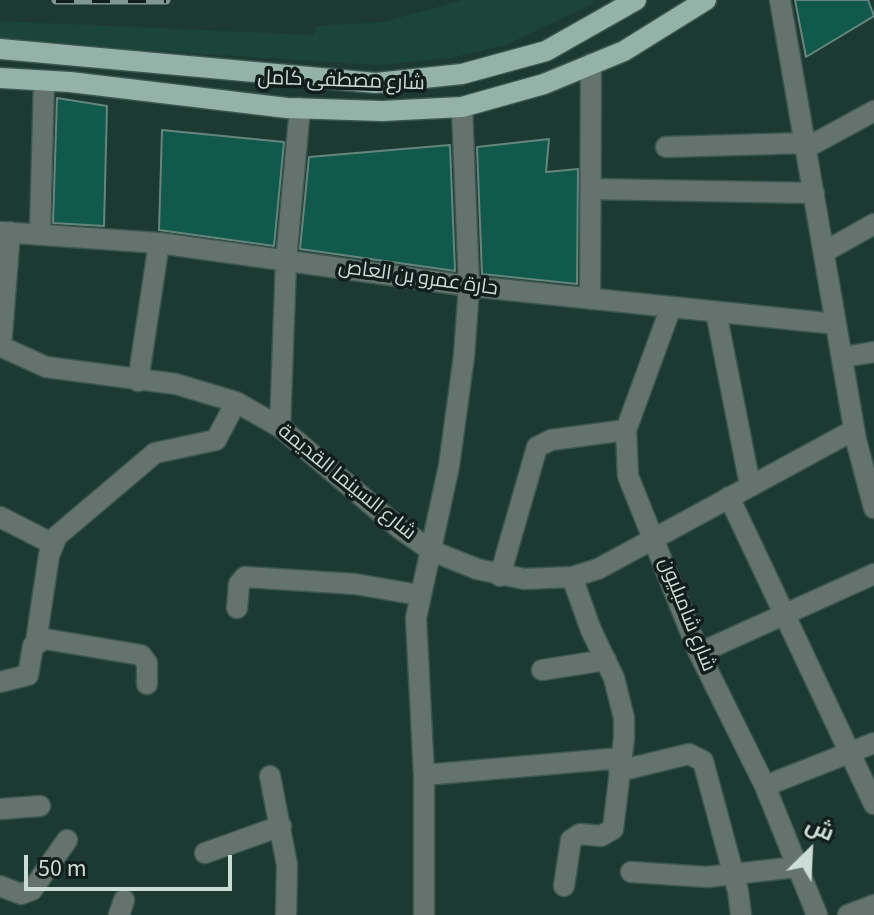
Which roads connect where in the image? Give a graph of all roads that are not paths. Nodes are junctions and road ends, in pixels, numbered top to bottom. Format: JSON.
{"nodes":[{"id":1,"x":636,"y":0,"type":"edge"},
{"id":2,"x":706,"y":0,"type":"edge"},
{"id":3,"x":780,"y":0,"type":"edge"},
{"id":4,"x":0,"y":49,"type":"edge"},
{"id":5,"x":591,"y":64,"type":"junction"},
{"id":6,"x":0,"y":78,"type":"edge"},
{"id":7,"x":44,"y":81,"type":"junction"},
{"id":8,"x":462,"y":107,"type":"junction"},
{"id":9,"x":300,"y":108,"type":"junction"},
{"id":10,"x":874,"y":111,"type":"edge"},
{"id":11,"x":806,"y":146,"type":"junction"},
{"id":12,"x":666,"y":147,"type":"dead end"},
{"id":13,"x":591,"y":189,"type":"junction"},
{"id":14,"x":814,"y":193,"type":"junction"},
{"id":15,"x":874,"y":224,"type":"edge"},
{"id":16,"x":5,"y":232,"type":"edge"},
{"id":17,"x":40,"y":233,"type":"junction"},
{"id":18,"x":159,"y":243,"type":"junction"},
{"id":19,"x":824,"y":252,"type":"junction"},
{"id":20,"x":286,"y":261,"type":"junction"},
{"id":21,"x":469,"y":286,"type":"junction"},
{"id":22,"x":590,"y":299,"type":"junction"},
{"id":23,"x":671,"y":307,"type":"junction"},
{"id":24,"x":716,"y":312,"type":"junction"},
{"id":25,"x":836,"y":324,"type":"junction"},
{"id":26,"x":0,"y":347,"type":"edge"},
{"id":27,"x":874,"y":352,"type":"edge"},
{"id":28,"x":843,"y":357,"type":"junction"},
{"id":29,"x":138,"y":381,"type":"junction"},
{"id":30,"x":236,"y":402,"type":"junction"},
{"id":31,"x":280,"y":427,"type":"junction"},
{"id":32,"x":626,"y":430,"type":"junction"},
{"id":33,"x":861,"y":436,"type":"edge"},
{"id":34,"x":750,"y":485,"type":"junction"},
{"id":35,"x":729,"y":497,"type":"junction"},
{"id":36,"x":874,"y":508,"type":"edge"},
{"id":37,"x":0,"y":517,"type":"edge"},
{"id":38,"x":655,"y":541,"type":"junction"},
{"id":39,"x":53,"y":544,"type":"junction"},
{"id":40,"x":432,"y":551,"type":"junction"},
{"id":41,"x":874,"y":574,"type":"edge"},
{"id":42,"x":500,"y":576,"type":"junction"},
{"id":43,"x":572,"y":577,"type":"junction"},
{"id":44,"x":419,"y":595,"type":"junction"},
{"id":45,"x":237,"y":608,"type":"dead end"},
{"id":46,"x":782,"y":615,"type":"junction"},
{"id":47,"x":36,"y":642,"type":"junction"},
{"id":48,"x":699,"y":653,"type":"junction"},
{"id":49,"x":606,"y":660,"type":"junction"},
{"id":50,"x":542,"y":670,"type":"dead end"},
{"id":51,"x":0,"y":682,"type":"edge"},
{"id":52,"x":147,"y":684,"type":"dead end"},
{"id":53,"x":874,"y":743,"type":"edge"},
{"id":54,"x":850,"y":753,"type":"junction"},
{"id":55,"x":620,"y":765,"type":"junction"},
{"id":56,"x":424,"y":775,"type":"junction"},
{"id":57,"x":270,"y":776,"type":"dead end"},
{"id":58,"x":765,"y":786,"type":"junction"},
{"id":59,"x":874,"y":804,"type":"edge"},
{"id":60,"x":40,"y":806,"type":"dead end"},
{"id":61,"x":0,"y":809,"type":"edge"},
{"id":62,"x":281,"y":826,"type":"junction"},
{"id":63,"x":67,"y":840,"type":"dead end"},
{"id":64,"x":205,"y":853,"type":"dead end"},
{"id":65,"x":797,"y":867,"type":"junction"},
{"id":66,"x":631,"y":872,"type":"dead end"},
{"id":67,"x":733,"y":876,"type":"junction"},
{"id":68,"x":0,"y":886,"type":"edge"},
{"id":69,"x":564,"y":886,"type":"dead end"},
{"id":70,"x":874,"y":905,"type":"edge"},
{"id":71,"x":286,"y":915,"type":"edge"},
{"id":72,"x":424,"y":915,"type":"edge"},
{"id":73,"x":741,"y":915,"type":"edge"},
{"id":74,"x":817,"y":915,"type":"edge"},
{"id":75,"x":848,"y":915,"type":"edge"}],
"edges":[{"from":1,"to":4,"type":"main road","name":"شارع مصطفى كامل"},
{"from":2,"to":5,"type":"main road","name":"شارع مصطفى كامل"},
{"from":3,"to":11,"type":"street"},
{"from":5,"to":8,"type":"main road","name":"شارع مصطفى كامل"},
{"from":5,"to":13,"type":"street"},
{"from":6,"to":7,"type":"main road","name":"شارع مصطفى كامل"},
{"from":7,"to":9,"type":"main road","name":"شارع مصطفى كامل"},
{"from":7,"to":17,"type":"street"},
{"from":8,"to":9,"type":"main road","name":"شارع مصطفى كامل"},
{"from":8,"to":21,"type":"street"},
{"from":9,"to":20,"type":"street"},
{"from":10,"to":11,"type":"street"},
{"from":11,"to":12,"type":"street"},
{"from":11,"to":14,"type":"street"},
{"from":13,"to":14,"type":"street"},
{"from":13,"to":22,"type":"street"},
{"from":14,"to":19,"type":"street"},
{"from":15,"to":19,"type":"street"},
{"from":16,"to":17,"type":"street","name":"حارة عمرو بن العاص"},
{"from":16,"to":26,"type":"street"},
{"from":17,"to":18,"type":"street","name":"حارة عمرو بن العاص"},
{"from":18,"to":20,"type":"street","name":"حارة عمرو بن العاص"},
{"from":18,"to":29,"type":"street"},
{"from":19,"to":25,"type":"street"},
{"from":20,"to":21,"type":"street","name":"حارة عمرو بن العاص"},
{"from":20,"to":31,"type":"street"},
{"from":21,"to":22,"type":"street","name":"حارة عمرو بن العاص"},
{"from":21,"to":40,"type":"street"},
{"from":22,"to":23,"type":"street","name":"حارة عمرو بن العاص"},
{"from":23,"to":24,"type":"street","name":"حارة عمرو بن العاص"},
{"from":23,"to":32,"type":"street","name":"شارع شامبليون"},
{"from":24,"to":25,"type":"street","name":"حارة عمرو بن العاص"},
{"from":24,"to":34,"type":"street"},
{"from":25,"to":28,"type":"street"},
{"from":26,"to":29,"type":"street","name":"شارع السينما القديمة"},
{"from":27,"to":28,"type":"street"},
{"from":28,"to":33,"type":"street"},
{"from":29,"to":30,"type":"street","name":"شارع السينما القديمة"},
{"from":30,"to":31,"type":"street","name":"شارع السينما القديمة"},
{"from":30,"to":39,"type":"street"},
{"from":31,"to":40,"type":"street","name":"شارع السينما القديمة"},
{"from":32,"to":38,"type":"street","name":"شارع شامبليون"},
{"from":32,"to":42,"type":"street"},
{"from":33,"to":34,"type":"street","name":"شارع السينما القديمة"},
{"from":33,"to":36,"type":"street"},
{"from":34,"to":35,"type":"street","name":"شارع السينما القديمة"},
{"from":35,"to":38,"type":"street","name":"شارع السينما القديمة"},
{"from":35,"to":46,"type":"street"},
{"from":37,"to":39,"type":"street"},
{"from":38,"to":43,"type":"street","name":"شارع السينما القديمة"},
{"from":38,"to":48,"type":"street","name":"شارع شامبليون"},
{"from":39,"to":47,"type":"street"},
{"from":40,"to":42,"type":"street","name":"شارع السينما القديمة"},
{"from":40,"to":44,"type":"street"},
{"from":41,"to":46,"type":"street"},
{"from":42,"to":43,"type":"street","name":"شارع السينما القديمة"},
{"from":43,"to":49,"type":"street"},
{"from":44,"to":45,"type":"street"},
{"from":44,"to":56,"type":"street"},
{"from":46,"to":48,"type":"street"},
{"from":46,"to":54,"type":"street"},
{"from":47,"to":51,"type":"street"},
{"from":47,"to":52,"type":"street"},
{"from":48,"to":58,"type":"street","name":"شارع شامبليون"},
{"from":49,"to":50,"type":"street"},
{"from":49,"to":55,"type":"street"},
{"from":53,"to":54,"type":"street"},
{"from":54,"to":58,"type":"street"},
{"from":54,"to":59,"type":"street"},
{"from":55,"to":56,"type":"street"},
{"from":55,"to":67,"type":"street"},
{"from":55,"to":69,"type":"street"},
{"from":56,"to":72,"type":"street"},
{"from":57,"to":62,"type":"street"},
{"from":58,"to":65,"type":"street","name":"شارع شامبليون"},
{"from":60,"to":61,"type":"street"},
{"from":62,"to":64,"type":"street"},
{"from":62,"to":71,"type":"street"},
{"from":63,"to":68,"type":"street"},
{"from":65,"to":67,"type":"street"},
{"from":65,"to":74,"type":"street","name":"شارع شامبليون"},
{"from":66,"to":67,"type":"street"},
{"from":67,"to":73,"type":"street"},
{"from":70,"to":75,"type":"street"}]}
